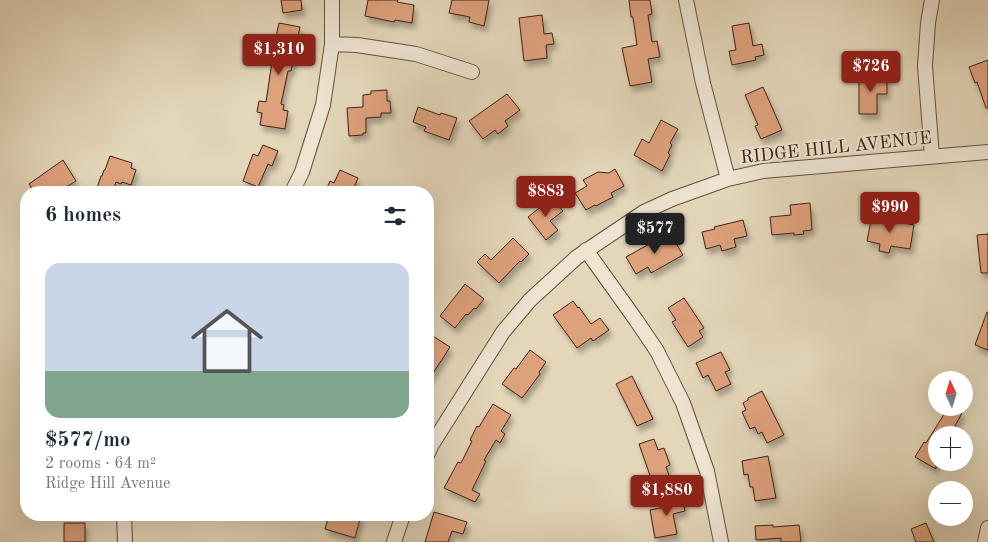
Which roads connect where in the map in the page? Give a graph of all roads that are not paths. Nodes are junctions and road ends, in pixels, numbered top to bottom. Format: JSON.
{"nodes":[{"id":1,"x":332,"y":0,"type":"edge"},
{"id":2,"x":686,"y":0,"type":"edge"},
{"id":3,"x":932,"y":0,"type":"edge"},
{"id":4,"x":332,"y":44,"type":"junction"},
{"id":5,"x":472,"y":72,"type":"dead end"},
{"id":6,"x":988,"y":152,"type":"edge"},
{"id":7,"x":932,"y":156,"type":"junction"},
{"id":8,"x":728,"y":179,"type":"junction"},
{"id":9,"x":295,"y":186,"type":"edge"},
{"id":10,"x":586,"y":250,"type":"junction"},
{"id":11,"x":434,"y":441,"type":"edge"},
{"id":12,"x":124,"y":521,"type":"edge"},
{"id":13,"x":401,"y":521,"type":"edge"},
{"id":14,"x":988,"y":528,"type":"edge"},
{"id":15,"x":125,"y":542,"type":"edge"},
{"id":16,"x":394,"y":542,"type":"edge"},
{"id":17,"x":721,"y":542,"type":"edge"},
{"id":18,"x":985,"y":542,"type":"edge"}],
"edges":[{"from":1,"to":4,"type":"street"},
{"from":2,"to":8,"type":"street"},
{"from":3,"to":7,"type":"street"},
{"from":4,"to":5,"type":"street"},
{"from":4,"to":9,"type":"street"},
{"from":6,"to":7,"type":"street","name":"RIDGE HILL AVENUE"},
{"from":7,"to":8,"type":"street","name":"RIDGE HILL AVENUE"},
{"from":8,"to":10,"type":"street","name":"RIDGE HILL AVENUE"},
{"from":10,"to":11,"type":"street","name":"RIDGE HILL AVENUE"},
{"from":10,"to":17,"type":"street"},
{"from":12,"to":15,"type":"street"},
{"from":13,"to":16,"type":"street"},
{"from":14,"to":18,"type":"street"}]}
